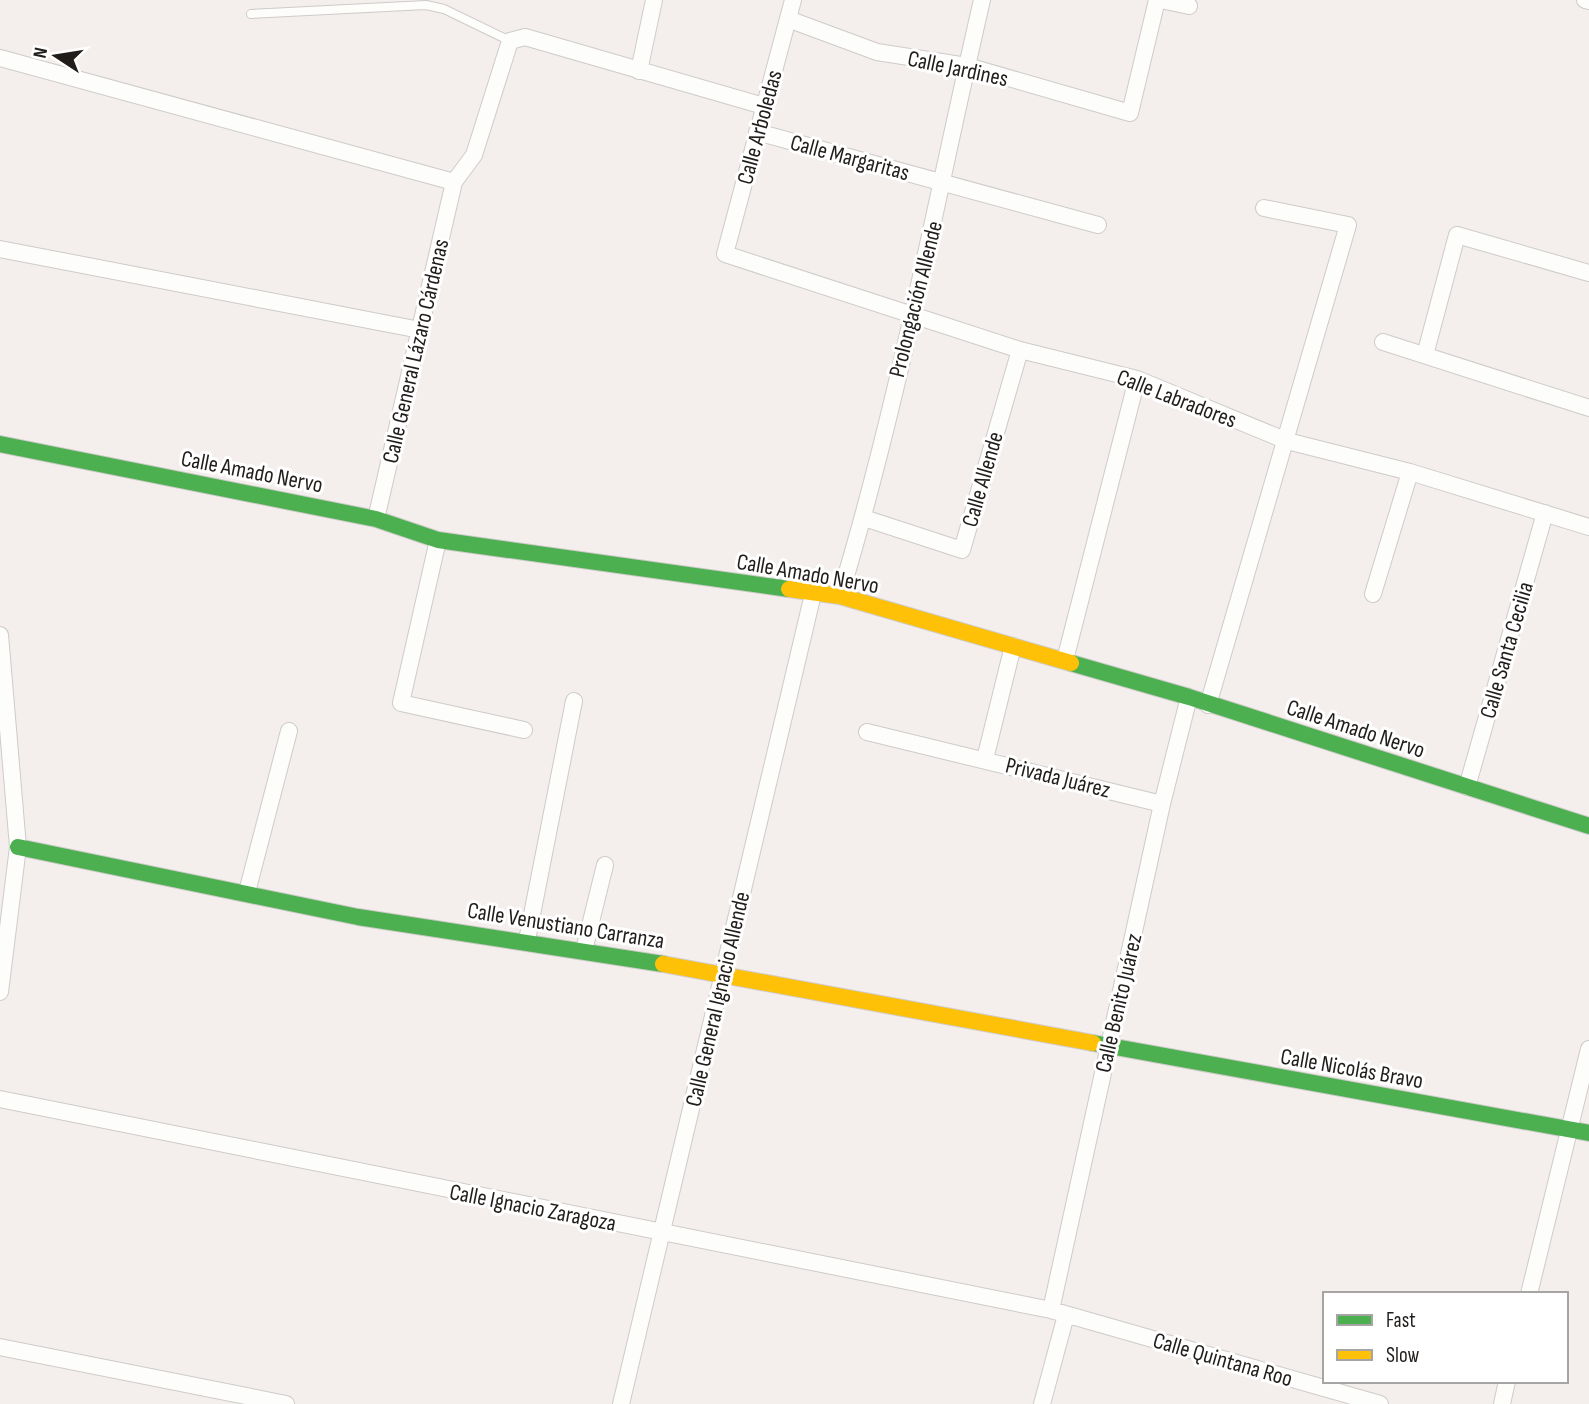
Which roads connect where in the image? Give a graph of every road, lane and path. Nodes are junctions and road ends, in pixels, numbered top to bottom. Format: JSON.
{"nodes":[{"id":1,"x":654,"y":0,"type":"edge"},
{"id":2,"x":793,"y":0,"type":"edge"},
{"id":3,"x":982,"y":0,"type":"edge"},
{"id":4,"x":1159,"y":0,"type":"edge"},
{"id":5,"x":444,"y":4,"type":"edge"},
{"id":6,"x":1189,"y":6,"type":"dead end"},
{"id":7,"x":250,"y":13,"type":"dead end"},
{"id":8,"x":788,"y":19,"type":"junction"},
{"id":9,"x":510,"y":41,"type":"junction"},
{"id":10,"x":0,"y":58,"type":"edge"},
{"id":11,"x":967,"y":66,"type":"junction"},
{"id":12,"x":639,"y":71,"type":"junction"},
{"id":13,"x":764,"y":106,"type":"junction"},
{"id":14,"x":757,"y":132,"type":"junction"},
{"id":15,"x":944,"y":181,"type":"junction"},
{"id":16,"x":454,"y":182,"type":"junction"},
{"id":17,"x":1264,"y":208,"type":"dead end"},
{"id":18,"x":1098,"y":225,"type":"dead end"},
{"id":19,"x":0,"y":249,"type":"edge"},
{"id":20,"x":725,"y":254,"type":"joint"},
{"id":21,"x":1589,"y":273,"type":"edge"},
{"id":22,"x":911,"y":316,"type":"junction"},
{"id":23,"x":420,"y":330,"type":"junction"},
{"id":24,"x":1383,"y":342,"type":"dead end"},
{"id":25,"x":1020,"y":350,"type":"junction"},
{"id":26,"x":1425,"y":355,"type":"junction"},
{"id":27,"x":1137,"y":379,"type":"junction"},
{"id":28,"x":1589,"y":408,"type":"edge"},
{"id":29,"x":1287,"y":441,"type":"junction"},
{"id":30,"x":0,"y":444,"type":"edge"},
{"id":31,"x":1410,"y":472,"type":"junction"},
{"id":32,"x":1545,"y":513,"type":"junction"},
{"id":33,"x":863,"y":518,"type":"junction"},
{"id":34,"x":376,"y":519,"type":"junction"},
{"id":35,"x":1589,"y":527,"type":"edge"},
{"id":36,"x":439,"y":540,"type":"junction"},
{"id":37,"x":813,"y":594,"type":"junction"},
{"id":38,"x":1373,"y":594,"type":"dead end"},
{"id":39,"x":840,"y":596,"type":"junction"},
{"id":40,"x":0,"y":635,"type":"edge"},
{"id":41,"x":1013,"y":646,"type":"junction"},
{"id":42,"x":1065,"y":660,"type":"junction"},
{"id":43,"x":1189,"y":697,"type":"junction"},
{"id":44,"x":574,"y":701,"type":"dead end"},
{"id":45,"x":1208,"y":705,"type":"junction"},
{"id":46,"x":524,"y":730,"type":"dead end"},
{"id":47,"x":289,"y":731,"type":"dead end"},
{"id":48,"x":867,"y":732,"type":"dead end"},
{"id":49,"x":985,"y":759,"type":"junction"},
{"id":50,"x":1467,"y":788,"type":"junction"},
{"id":51,"x":7,"y":796,"type":"edge"},
{"id":52,"x":1162,"y":804,"type":"junction"},
{"id":53,"x":1589,"y":826,"type":"edge"},
{"id":54,"x":18,"y":847,"type":"junction"},
{"id":55,"x":605,"y":865,"type":"dead end"},
{"id":56,"x":247,"y":892,"type":"junction"},
{"id":57,"x":527,"y":940,"type":"junction"},
{"id":58,"x":584,"y":950,"type":"junction"},
{"id":59,"x":723,"y":975,"type":"junction"},
{"id":60,"x":0,"y":992,"type":"edge"},
{"id":61,"x":1108,"y":1048,"type":"junction"},
{"id":62,"x":1589,"y":1049,"type":"edge"},
{"id":63,"x":0,"y":1099,"type":"edge"},
{"id":64,"x":1571,"y":1129,"type":"junction"},
{"id":65,"x":1589,"y":1133,"type":"edge"},
{"id":66,"x":661,"y":1233,"type":"junction"},
{"id":67,"x":1530,"y":1292,"type":"edge"},
{"id":68,"x":1058,"y":1313,"type":"junction"},
{"id":69,"x":0,"y":1347,"type":"edge"},
{"id":70,"x":1507,"y":1383,"type":"edge"},
{"id":71,"x":286,"y":1404,"type":"edge"},
{"id":72,"x":621,"y":1404,"type":"edge"},
{"id":73,"x":1042,"y":1404,"type":"edge"},
{"id":74,"x":1380,"y":1404,"type":"edge"},
{"id":75,"x":1502,"y":1404,"type":"edge"}],
"edges":[{"from":1,"to":12,"type":"street"},
{"from":2,"to":8,"type":"street","name":"Calle Arboledas"},
{"from":3,"to":11,"type":"street","name":"Prolongación Allende"},
{"from":4,"to":6,"type":"street"},
{"from":4,"to":11,"type":"street","name":"Calle Jardines"},
{"from":5,"to":7,"type":"lane"},
{"from":5,"to":9,"type":"lane"},
{"from":8,"to":11,"type":"street","name":"Calle Jardines"},
{"from":8,"to":13,"type":"street","name":"Calle Arboledas"},
{"from":9,"to":12,"type":"street"},
{"from":9,"to":16,"type":"street"},
{"from":10,"to":16,"type":"street"},
{"from":11,"to":15,"type":"street","name":"Prolongación Allende"},
{"from":12,"to":13,"type":"street"},
{"from":13,"to":14,"type":"street","name":"Calle Arboledas"},
{"from":14,"to":15,"type":"street","name":"Calle Margaritas"},
{"from":14,"to":20,"type":"street","name":"Calle Arboledas"},
{"from":15,"to":18,"type":"street","name":"Calle Margaritas"},
{"from":15,"to":22,"type":"street","name":"Prolongación Allende"},
{"from":16,"to":23,"type":"street","name":"Calle General Lázaro Cárdenas"},
{"from":17,"to":29,"type":"street"},
{"from":19,"to":23,"type":"street"},
{"from":20,"to":22,"type":"street","name":"Calle Labradores"},
{"from":21,"to":26,"type":"street"},
{"from":22,"to":25,"type":"street","name":"Calle Labradores"},
{"from":22,"to":33,"type":"street","name":"Prolongación Allende"},
{"from":23,"to":34,"type":"street","name":"Calle General Lázaro Cárdenas"},
{"from":24,"to":26,"type":"street"},
{"from":25,"to":27,"type":"street","name":"Calle Labradores"},
{"from":25,"to":33,"type":"street","name":"Calle Allende"},
{"from":26,"to":28,"type":"street"},
{"from":27,"to":29,"type":"street","name":"Calle Labradores"},
{"from":27,"to":42,"type":"street"},
{"from":29,"to":31,"type":"street","name":"Calle Labradores"},
{"from":29,"to":45,"type":"street"},
{"from":30,"to":34,"type":"street","name":"Calle Amado Nervo"},
{"from":31,"to":32,"type":"street","name":"Calle Labradores"},
{"from":31,"to":38,"type":"street"},
{"from":32,"to":35,"type":"street","name":"Calle Labradores"},
{"from":32,"to":50,"type":"street","name":"Calle Santa Cecilia"},
{"from":33,"to":39,"type":"street","name":"Prolongación Allende"},
{"from":34,"to":36,"type":"street","name":"Calle Amado Nervo"},
{"from":36,"to":37,"type":"street","name":"Calle Amado Nervo"},
{"from":36,"to":46,"type":"street"},
{"from":37,"to":39,"type":"street","name":"Calle Amado Nervo"},
{"from":37,"to":59,"type":"street","name":"Calle General Ignacio Allende"},
{"from":39,"to":41,"type":"street","name":"Calle Amado Nervo"},
{"from":40,"to":51,"type":"street"},
{"from":41,"to":42,"type":"street","name":"Calle Amado Nervo"},
{"from":41,"to":49,"type":"street","name":"Privada Juárez"},
{"from":42,"to":43,"type":"street","name":"Calle Amado Nervo"},
{"from":43,"to":45,"type":"street","name":"Calle Amado Nervo"},
{"from":43,"to":52,"type":"street","name":"Calle Benito Juárez"},
{"from":44,"to":57,"type":"street"},
{"from":45,"to":50,"type":"street","name":"Calle Amado Nervo"},
{"from":47,"to":56,"type":"street"},
{"from":48,"to":49,"type":"street"},
{"from":49,"to":52,"type":"street","name":"Privada Juárez"},
{"from":50,"to":53,"type":"street","name":"Calle Amado Nervo"},
{"from":51,"to":54,"type":"street"},
{"from":52,"to":61,"type":"street","name":"Calle Benito Juárez"},
{"from":54,"to":56,"type":"street","name":"Calle Venustiano Carranza"},
{"from":54,"to":60,"type":"street"},
{"from":55,"to":58,"type":"street"},
{"from":56,"to":57,"type":"street","name":"Calle Venustiano Carranza"},
{"from":57,"to":58,"type":"street","name":"Calle Venustiano Carranza"},
{"from":58,"to":59,"type":"street","name":"Calle Venustiano Carranza"},
{"from":59,"to":61,"type":"street","name":"Calle Venustiano Carranza"},
{"from":59,"to":66,"type":"street","name":"Calle General Ignacio Allende"},
{"from":61,"to":64,"type":"street","name":"Calle Nicolás Bravo"},
{"from":61,"to":68,"type":"street","name":"Calle Benito Juárez"},
{"from":62,"to":64,"type":"street"},
{"from":63,"to":66,"type":"street","name":"Calle Ignacio Zaragoza"},
{"from":64,"to":65,"type":"street","name":"Calle Nicolás Bravo"},
{"from":64,"to":67,"type":"street"},
{"from":66,"to":68,"type":"street","name":"Calle Ignacio Zaragoza"},
{"from":66,"to":72,"type":"street","name":"Calle General Ignacio Allende"},
{"from":68,"to":73,"type":"street","name":"Calle Benito Juárez"},
{"from":68,"to":74,"type":"street","name":"Calle Quintana Roo"},
{"from":69,"to":71,"type":"street"},
{"from":70,"to":75,"type":"street"}]}
